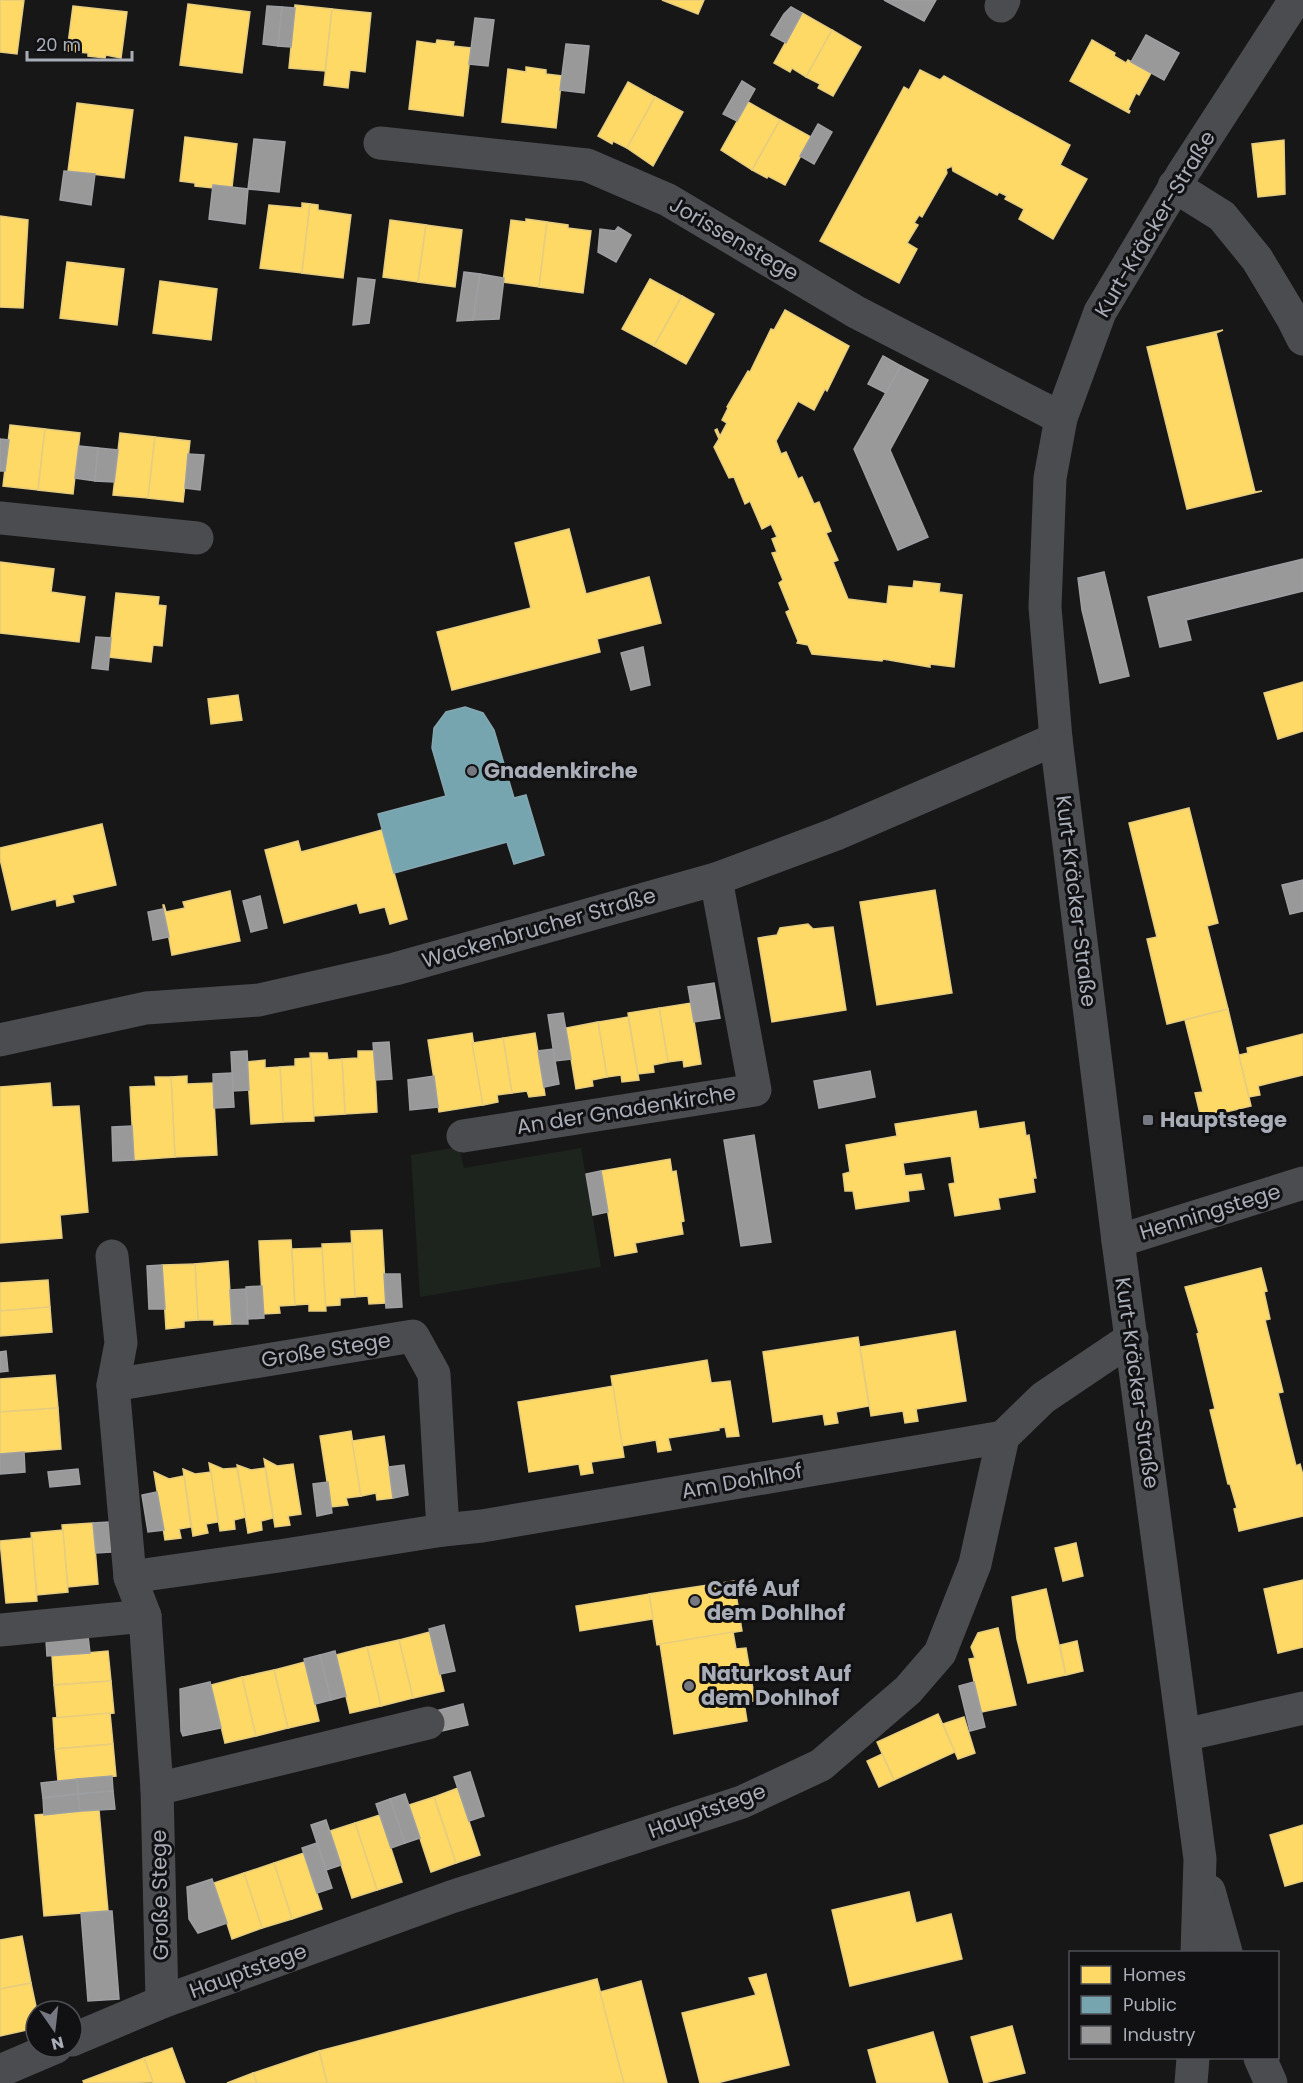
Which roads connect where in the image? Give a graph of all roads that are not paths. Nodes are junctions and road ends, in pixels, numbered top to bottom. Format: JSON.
{"nodes":[{"id":1,"x":1295,"y":0,"type":"edge"},
{"id":2,"x":380,"y":143,"type":"dead end"},
{"id":3,"x":1174,"y":186,"type":"junction"},
{"id":4,"x":1300,"y":325,"type":"edge"},
{"id":5,"x":1061,"y":418,"type":"junction"},
{"id":6,"x":0,"y":518,"type":"edge"},
{"id":7,"x":197,"y":538,"type":"dead end"},
{"id":8,"x":1056,"y":739,"type":"junction"},
{"id":9,"x":716,"y":879,"type":"junction"},
{"id":10,"x":0,"y":1040,"type":"edge"},
{"id":11,"x":463,"y":1136,"type":"dead end"},
{"id":12,"x":1303,"y":1183,"type":"edge"},
{"id":13,"x":1118,"y":1241,"type":"junction"},
{"id":14,"x":112,"y":1256,"type":"dead end"},
{"id":15,"x":1132,"y":1338,"type":"junction"},
{"id":16,"x":113,"y":1385,"type":"junction"},
{"id":17,"x":1003,"y":1437,"type":"junction"},
{"id":18,"x":443,"y":1530,"type":"junction"},
{"id":19,"x":130,"y":1577,"type":"junction"},
{"id":20,"x":145,"y":1616,"type":"junction"},
{"id":21,"x":0,"y":1630,"type":"edge"},
{"id":22,"x":1303,"y":1708,"type":"edge"},
{"id":23,"x":428,"y":1723,"type":"dead end"},
{"id":24,"x":1184,"y":1735,"type":"junction"},
{"id":25,"x":158,"y":1789,"type":"junction"},
{"id":26,"x":1200,"y":1859,"type":"junction"},
{"id":27,"x":1197,"y":1951,"type":"edge"},
{"id":28,"x":1226,"y":1951,"type":"edge"},
{"id":29,"x":162,"y":2002,"type":"junction"},
{"id":30,"x":84,"y":2035,"type":"edge"},
{"id":31,"x":28,"y":2059,"type":"edge"},
{"id":32,"x":1193,"y":2059,"type":"edge"},
{"id":33,"x":1260,"y":2059,"type":"edge"},
{"id":34,"x":0,"y":2071,"type":"edge"},
{"id":35,"x":1191,"y":2083,"type":"edge"},
{"id":36,"x":1271,"y":2083,"type":"edge"}],
"edges":[{"from":1,"to":3,"type":"street","name":"Kurt-Kräcker-Straße"},
{"from":2,"to":5,"type":"street","name":"Jorissenstege"},
{"from":3,"to":4,"type":"street"},
{"from":3,"to":5,"type":"street","name":"Kurt-Kräcker-Straße"},
{"from":5,"to":8,"type":"street","name":"Kurt-Kräcker-Straße"},
{"from":6,"to":7,"type":"street"},
{"from":8,"to":9,"type":"street","name":"Wackenbrucher Straße"},
{"from":8,"to":13,"type":"street","name":"Kurt-Kräcker-Straße"},
{"from":9,"to":10,"type":"street","name":"Wackenbrucher Straße"},
{"from":9,"to":11,"type":"street","name":"An der Gnadenkirche"},
{"from":12,"to":13,"type":"street","name":"Henningstege"},
{"from":13,"to":15,"type":"street","name":"Kurt-Kräcker-Straße"},
{"from":14,"to":16,"type":"street","name":"Große Stege"},
{"from":15,"to":17,"type":"street"},
{"from":15,"to":24,"type":"street","name":"Kurt-Kräcker-Straße"},
{"from":16,"to":18,"type":"street","name":"Große Stege"},
{"from":16,"to":19,"type":"street","name":"Große Stege"},
{"from":17,"to":18,"type":"street","name":"Am Dohlhof"},
{"from":17,"to":29,"type":"street","name":"Hauptstege"},
{"from":18,"to":19,"type":"street"},
{"from":19,"to":20,"type":"street","name":"Große Stege"},
{"from":20,"to":21,"type":"street"},
{"from":20,"to":25,"type":"street","name":"Große Stege"},
{"from":22,"to":24,"type":"street"},
{"from":23,"to":25,"type":"street"},
{"from":24,"to":26,"type":"street","name":"Kurt-Kräcker-Straße"},
{"from":25,"to":29,"type":"street","name":"Große Stege"},
{"from":26,"to":27,"type":"street","name":"Kurt-Kräcker-Straße"},
{"from":26,"to":28,"type":"street","name":"Kurt-Kräcker-Straße"},
{"from":29,"to":30,"type":"street","name":"Hauptstege"},
{"from":31,"to":34,"type":"street"},
{"from":32,"to":35,"type":"street"},
{"from":33,"to":36,"type":"street"}]}
